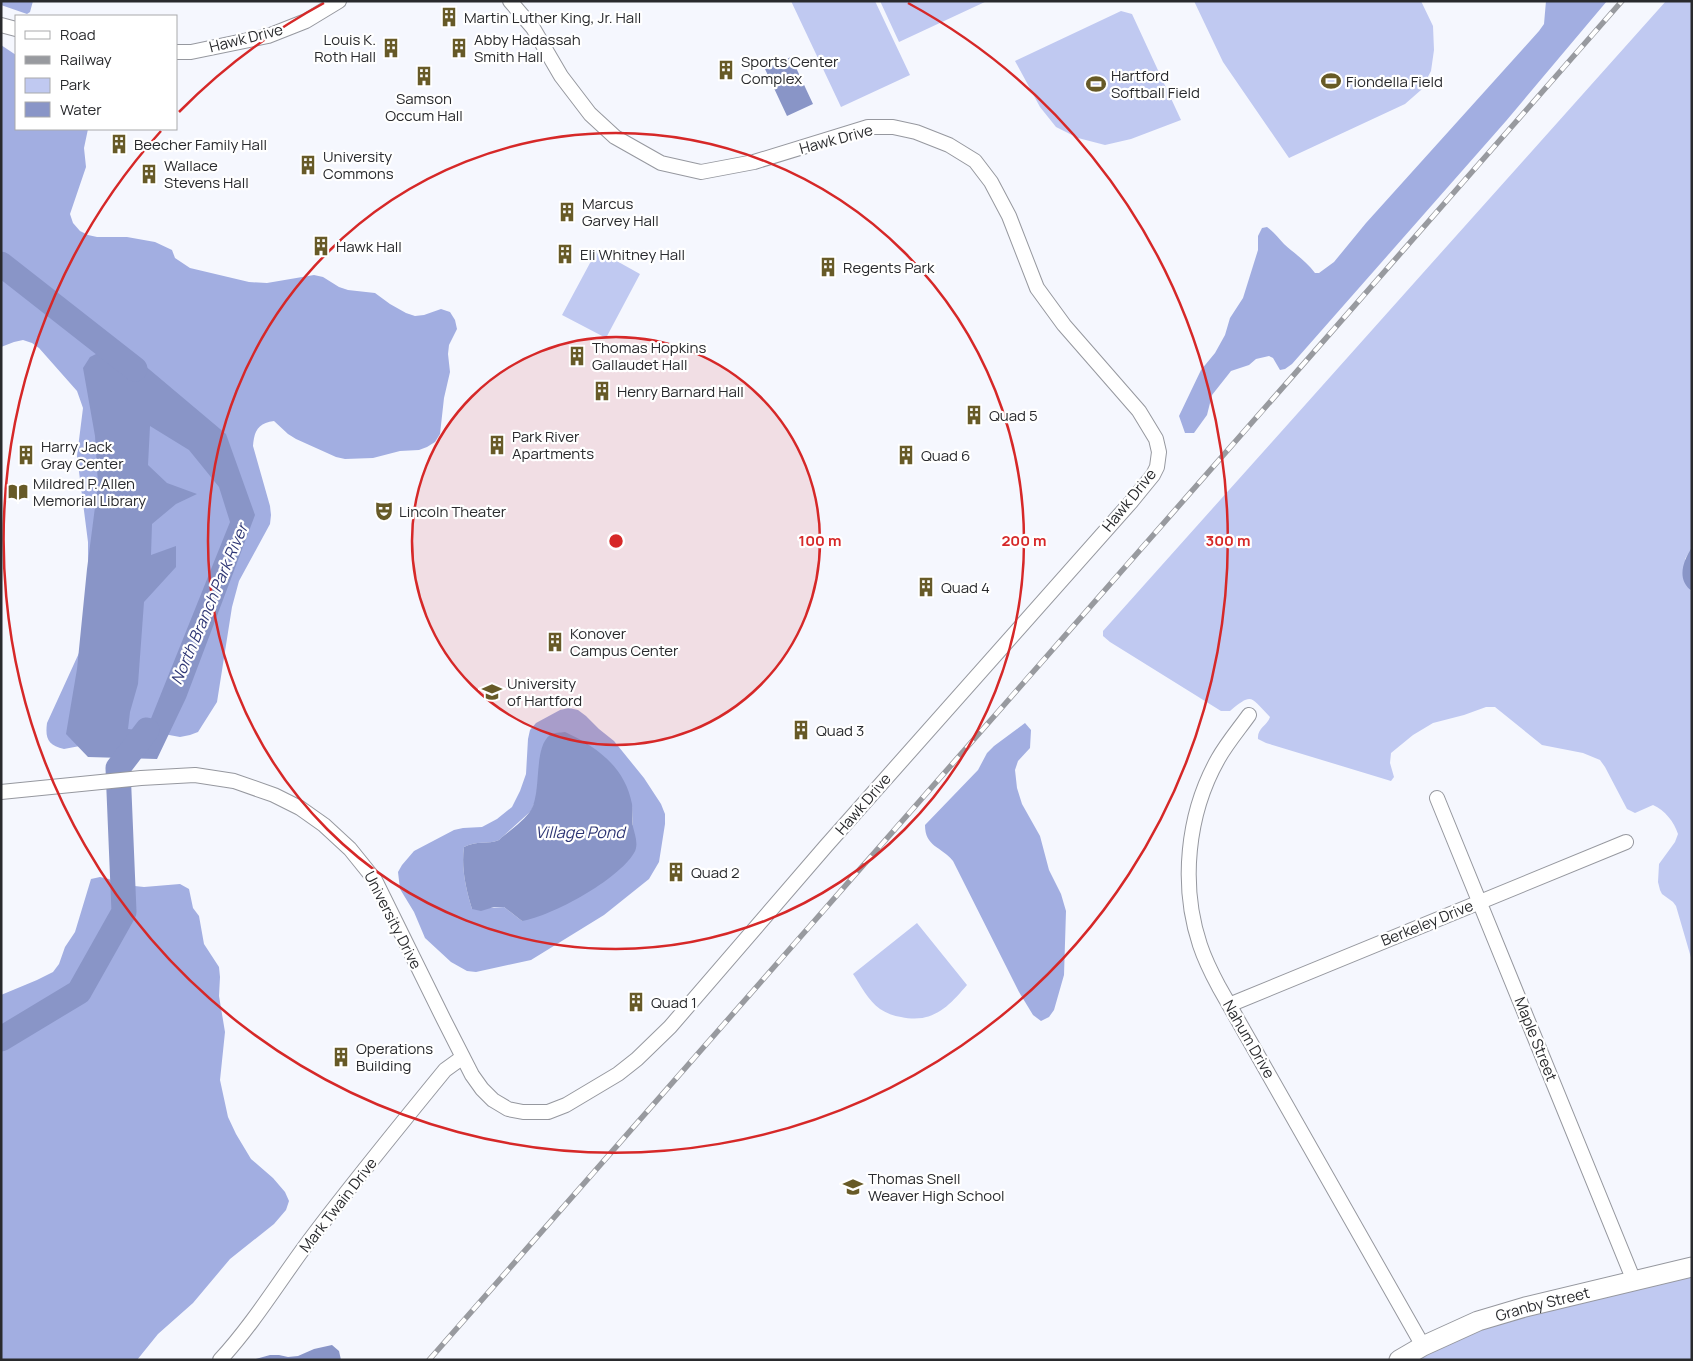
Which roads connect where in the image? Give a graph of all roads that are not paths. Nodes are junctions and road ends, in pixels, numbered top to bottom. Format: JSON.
{"nodes":[{"id":1,"x":339,"y":1,"type":"edge"},
{"id":2,"x":510,"y":1,"type":"edge"},
{"id":3,"x":1,"y":25,"type":"edge"},
{"id":4,"x":15,"y":29,"type":"edge"},
{"id":5,"x":178,"y":52,"type":"edge"},
{"id":6,"x":1249,"y":715,"type":"dead end"},
{"id":7,"x":1,"y":792,"type":"edge"},
{"id":8,"x":1437,"y":798,"type":"dead end"},
{"id":9,"x":1626,"y":842,"type":"dead end"},
{"id":10,"x":1480,"y":902,"type":"junction"},
{"id":11,"x":1229,"y":1005,"type":"junction"},
{"id":12,"x":463,"y":1057,"type":"junction"},
{"id":13,"x":1692,"y":1267,"type":"edge"},
{"id":14,"x":1634,"y":1281,"type":"junction"},
{"id":15,"x":1423,"y":1346,"type":"junction"},
{"id":16,"x":220,"y":1360,"type":"edge"},
{"id":17,"x":1399,"y":1360,"type":"edge"}],
"edges":[{"from":1,"to":5,"type":"street","name":"Hawk Drive"},
{"from":2,"to":12,"type":"street","name":"Hawk Drive"},
{"from":3,"to":4,"type":"street"},
{"from":6,"to":11,"type":"street","name":"Nahum Drive"},
{"from":7,"to":12,"type":"street","name":"University Drive"},
{"from":8,"to":10,"type":"street","name":"Maple Street"},
{"from":9,"to":10,"type":"street","name":"Berkeley Drive"},
{"from":10,"to":11,"type":"street","name":"Berkeley Drive"},
{"from":10,"to":14,"type":"street","name":"Maple Street"},
{"from":11,"to":15,"type":"street","name":"Nahum Drive"},
{"from":12,"to":16,"type":"street","name":"Mark Twain Drive"},
{"from":13,"to":14,"type":"main road","name":"Granby Street"},
{"from":14,"to":15,"type":"main road","name":"Granby Street"},
{"from":15,"to":17,"type":"main road","name":"Granby Street"}]}
